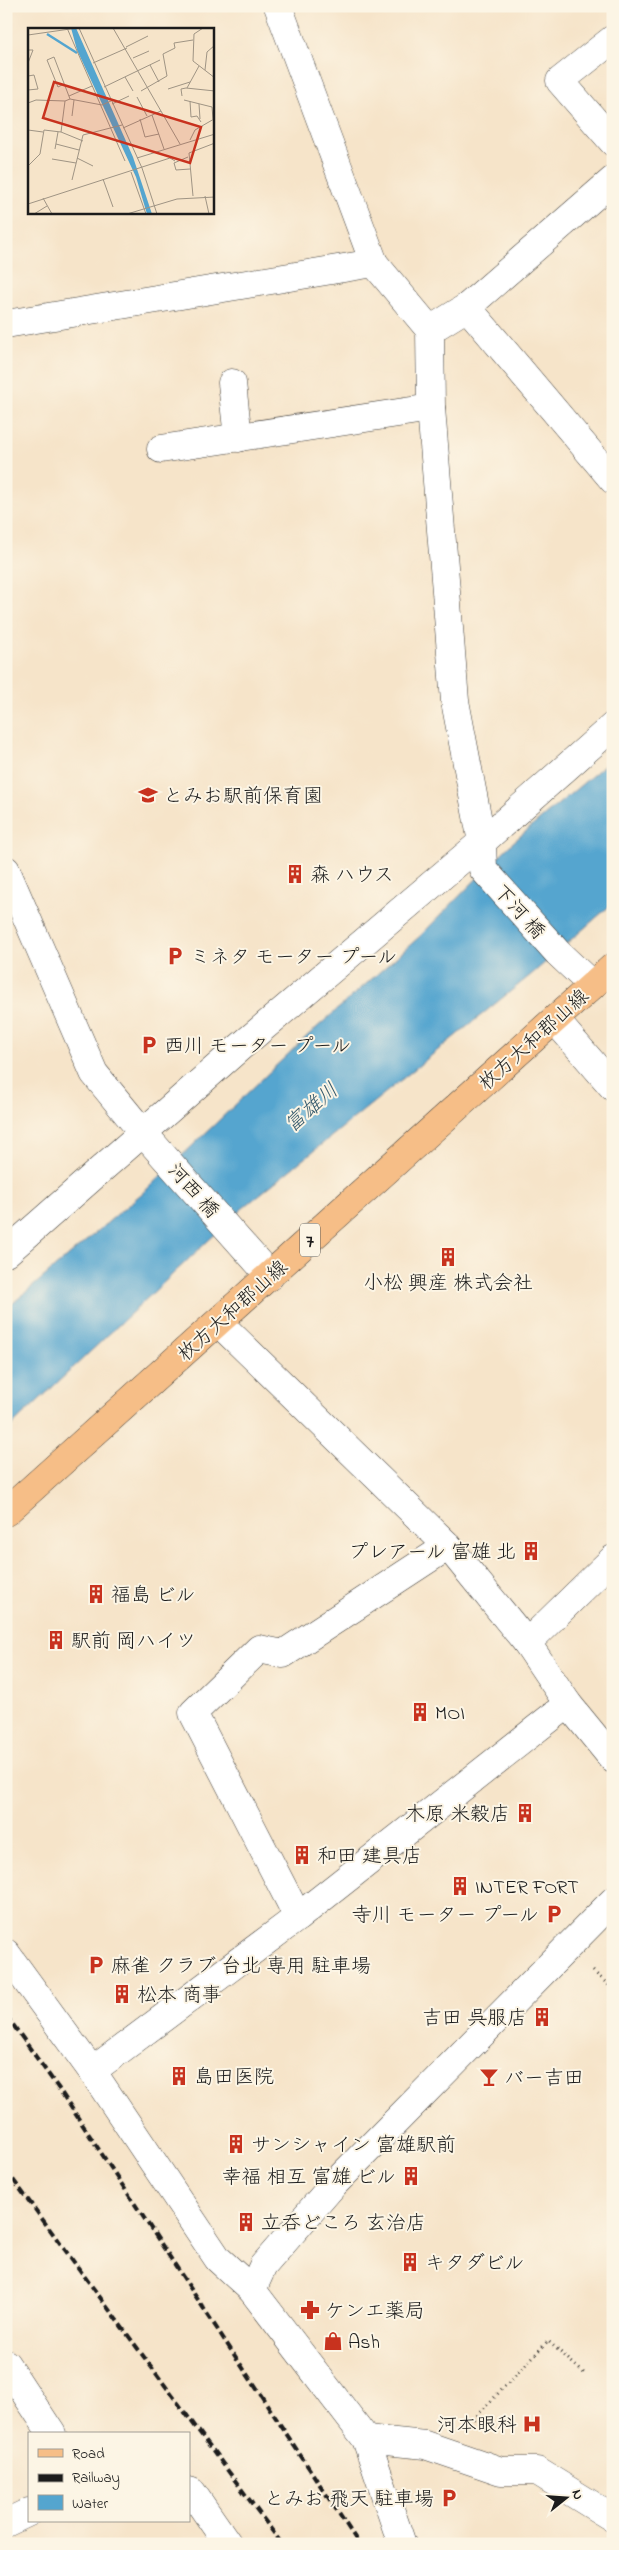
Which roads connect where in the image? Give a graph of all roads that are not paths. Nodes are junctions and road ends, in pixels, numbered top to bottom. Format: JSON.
{"nodes":[{"id":1,"x":278,"y":6,"type":"edge"},
{"id":2,"x":613,"y":39,"type":"edge"},
{"id":3,"x":613,"y":142,"type":"edge"},
{"id":4,"x":613,"y":180,"type":"edge"},
{"id":5,"x":374,"y":263,"type":"junction"},
{"id":6,"x":466,"y":307,"type":"junction"},
{"id":7,"x":6,"y":324,"type":"edge"},
{"id":8,"x":430,"y":330,"type":"junction"},
{"id":9,"x":232,"y":383,"type":"dead end"},
{"id":10,"x":431,"y":408,"type":"junction"},
{"id":11,"x":238,"y":438,"type":"junction"},
{"id":12,"x":161,"y":449,"type":"dead end"},
{"id":13,"x":613,"y":480,"type":"edge"},
{"id":14,"x":613,"y":726,"type":"edge"},
{"id":15,"x":482,"y":842,"type":"junction"},
{"id":16,"x":6,"y":870,"type":"edge"},
{"id":17,"x":613,"y":967,"type":"edge"},
{"id":18,"x":592,"y":986,"type":"junction"},
{"id":19,"x":555,"y":1020,"type":"junction"},
{"id":20,"x":613,"y":1087,"type":"edge"},
{"id":21,"x":144,"y":1134,"type":"junction"},
{"id":22,"x":6,"y":1253,"type":"edge"},
{"id":23,"x":270,"y":1276,"type":"junction"},
{"id":24,"x":219,"y":1323,"type":"junction"},
{"id":25,"x":6,"y":1512,"type":"edge"},
{"id":26,"x":448,"y":1546,"type":"junction"},
{"id":27,"x":613,"y":1559,"type":"edge"},
{"id":28,"x":526,"y":1643,"type":"junction"},
{"id":29,"x":568,"y":1704,"type":"junction"},
{"id":30,"x":613,"y":1759,"type":"edge"},
{"id":31,"x":613,"y":1901,"type":"edge"},
{"id":32,"x":298,"y":1917,"type":"junction"},
{"id":33,"x":6,"y":1953,"type":"edge"},
{"id":34,"x":92,"y":2071,"type":"junction"},
{"id":35,"x":252,"y":2290,"type":"junction"},
{"id":36,"x":6,"y":2364,"type":"edge"},
{"id":37,"x":51,"y":2432,"type":"edge"},
{"id":38,"x":366,"y":2439,"type":"junction"},
{"id":39,"x":190,"y":2491,"type":"edge"},
{"id":40,"x":28,"y":2512,"type":"edge"},
{"id":41,"x":613,"y":2518,"type":"edge"},
{"id":42,"x":6,"y":2522,"type":"edge"},
{"id":43,"x":228,"y":2544,"type":"edge"},
{"id":44,"x":402,"y":2544,"type":"edge"}],
"edges":[{"from":1,"to":5,"type":"street"},
{"from":2,"to":3,"type":"street"},
{"from":4,"to":6,"type":"street"},
{"from":5,"to":7,"type":"street"},
{"from":5,"to":8,"type":"street"},
{"from":6,"to":8,"type":"street"},
{"from":6,"to":13,"type":"street"},
{"from":8,"to":10,"type":"street"},
{"from":9,"to":11,"type":"street"},
{"from":10,"to":11,"type":"street"},
{"from":10,"to":15,"type":"street"},
{"from":11,"to":12,"type":"street"},
{"from":14,"to":15,"type":"street"},
{"from":15,"to":18,"type":"street","name":"下河 橋"},
{"from":15,"to":21,"type":"street"},
{"from":16,"to":21,"type":"street","name":"河西 橋"},
{"from":17,"to":18,"type":"main road","name":"枚方大和郡山線","number":"7"},
{"from":18,"to":19,"type":"main road","name":"枚方大和郡山線","number":"7"},
{"from":19,"to":20,"type":"street"},
{"from":19,"to":23,"type":"main road","name":"枚方大和郡山線","number":"7"},
{"from":21,"to":22,"type":"street"},
{"from":21,"to":23,"type":"street","name":"河西 橋"},
{"from":23,"to":24,"type":"main road","name":"枚方大和郡山線","number":"7"},
{"from":24,"to":25,"type":"main road","name":"枚方大和郡山線","number":"7"},
{"from":24,"to":26,"type":"street"},
{"from":26,"to":28,"type":"street"},
{"from":26,"to":32,"type":"street"},
{"from":27,"to":28,"type":"street"},
{"from":28,"to":29,"type":"street"},
{"from":29,"to":30,"type":"street"},
{"from":29,"to":32,"type":"street"},
{"from":31,"to":35,"type":"street"},
{"from":32,"to":34,"type":"street"},
{"from":33,"to":34,"type":"street"},
{"from":34,"to":35,"type":"street"},
{"from":35,"to":38,"type":"street"},
{"from":36,"to":37,"type":"street"},
{"from":38,"to":41,"type":"street"},
{"from":38,"to":44,"type":"street"},
{"from":39,"to":43,"type":"street"},
{"from":40,"to":42,"type":"street"}]}
